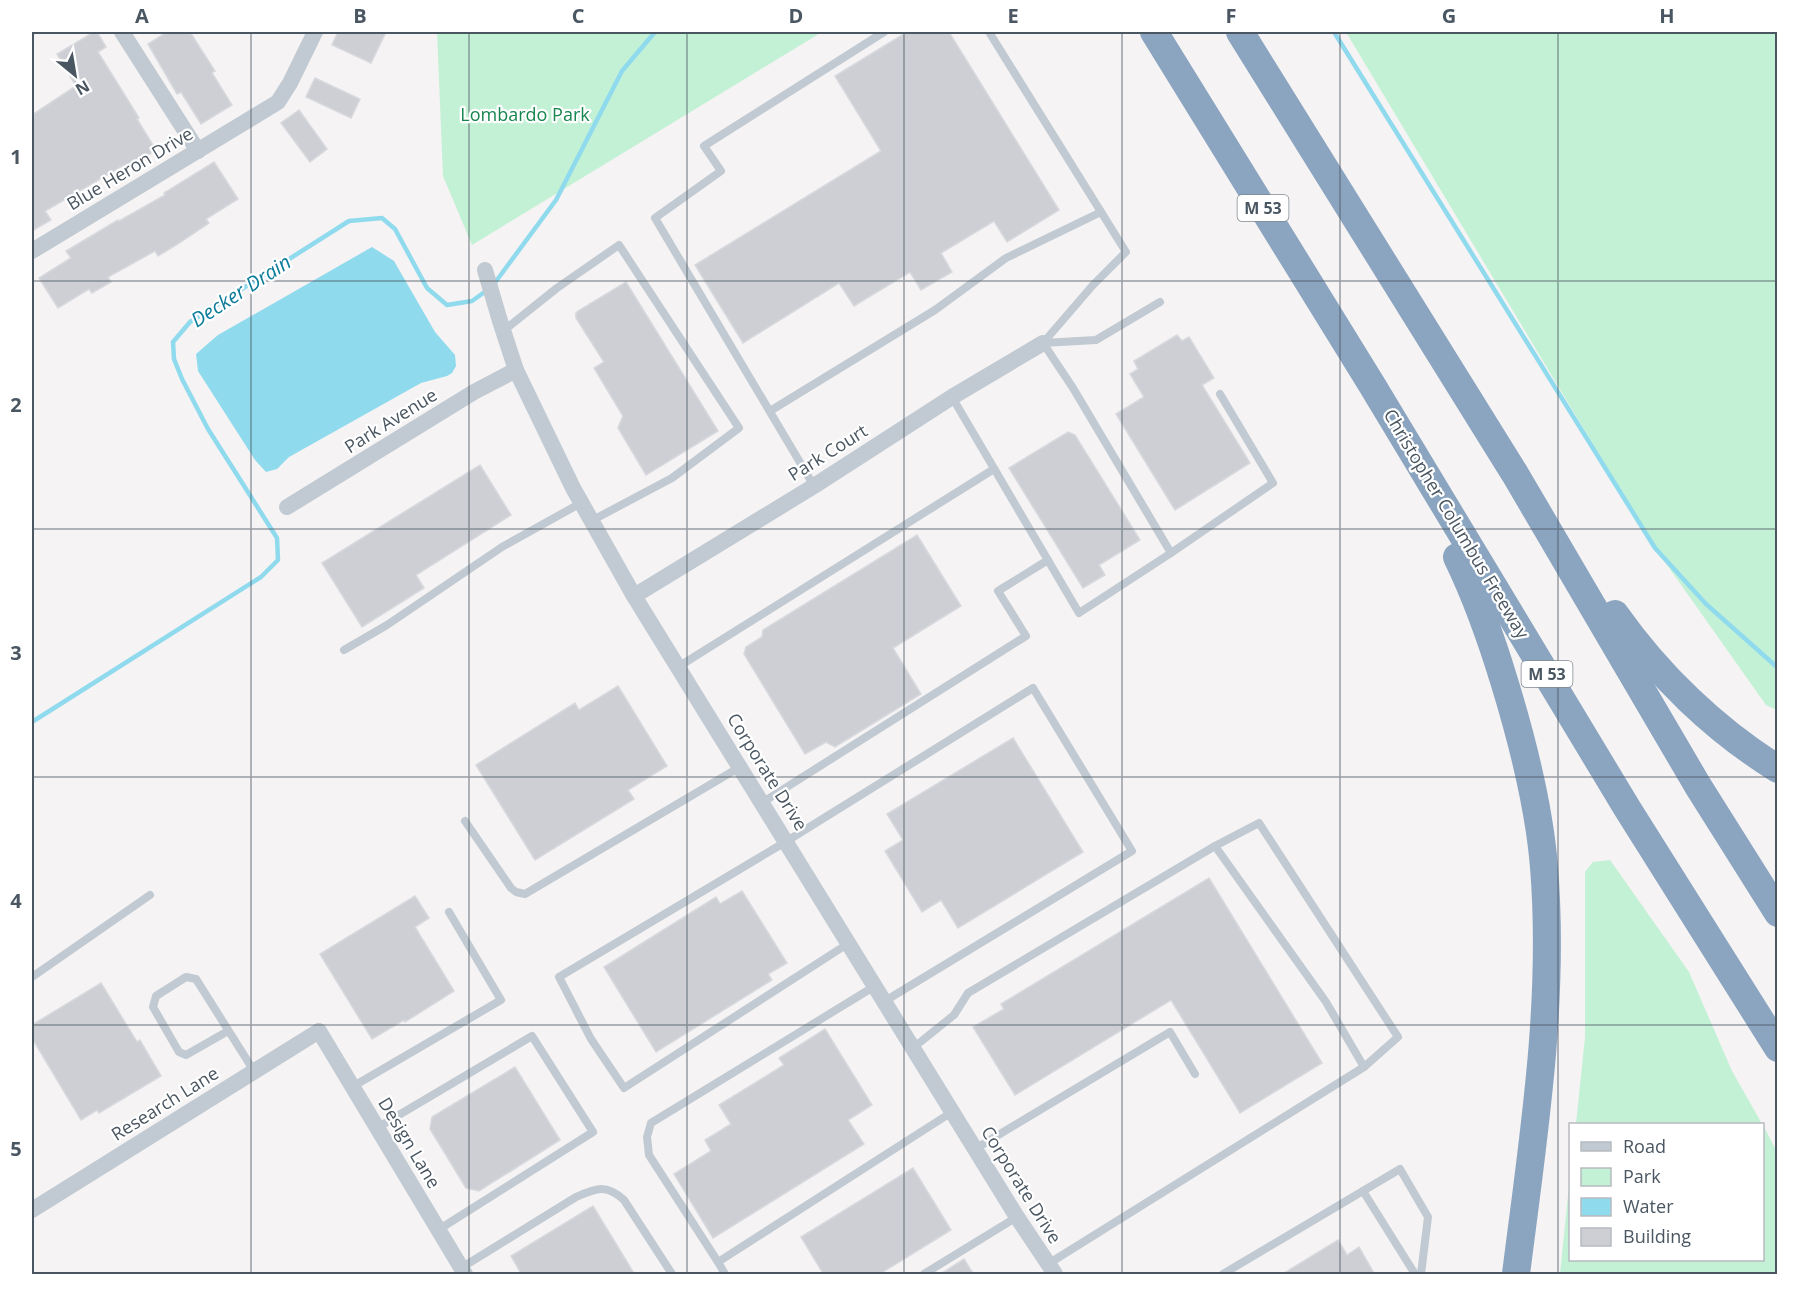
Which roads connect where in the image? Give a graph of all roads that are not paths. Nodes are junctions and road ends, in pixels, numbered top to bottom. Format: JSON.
{"nodes":[{"id":1,"x":122,"y":32,"type":"edge"},
{"id":2,"x":315,"y":32,"type":"edge"},
{"id":3,"x":884,"y":32,"type":"edge"},
{"id":4,"x":989,"y":32,"type":"edge"},
{"id":5,"x":1154,"y":32,"type":"edge"},
{"id":6,"x":1240,"y":32,"type":"edge"},
{"id":7,"x":198,"y":151,"type":"junction"},
{"id":8,"x":1101,"y":212,"type":"junction"},
{"id":9,"x":32,"y":251,"type":"edge"},
{"id":10,"x":485,"y":270,"type":"dead end"},
{"id":11,"x":1160,"y":302,"type":"dead end"},
{"id":12,"x":503,"y":331,"type":"junction"},
{"id":13,"x":1043,"y":343,"type":"junction"},
{"id":14,"x":516,"y":369,"type":"junction"},
{"id":15,"x":1372,"y":385,"type":"junction"},
{"id":16,"x":1220,"y":394,"type":"dead end"},
{"id":17,"x":952,"y":397,"type":"junction"},
{"id":18,"x":770,"y":411,"type":"junction"},
{"id":19,"x":994,"y":468,"type":"junction"},
{"id":20,"x":1515,"y":474,"type":"junction"},
{"id":21,"x":814,"y":486,"type":"junction"},
{"id":22,"x":581,"y":503,"type":"junction"},
{"id":23,"x":287,"y":507,"type":"dead end"},
{"id":24,"x":591,"y":521,"type":"junction"},
{"id":25,"x":1172,"y":553,"type":"junction"},
{"id":26,"x":1048,"y":560,"type":"junction"},
{"id":27,"x":634,"y":596,"type":"junction"},
{"id":28,"x":344,"y":650,"type":"dead end"},
{"id":29,"x":678,"y":667,"type":"junction"},
{"id":30,"x":741,"y":766,"type":"junction"},
{"id":31,"x":1778,"y":769,"type":"edge"},
{"id":32,"x":763,"y":802,"type":"junction"},
{"id":33,"x":465,"y":821,"type":"dead end"},
{"id":34,"x":787,"y":841,"type":"junction"},
{"id":35,"x":1215,"y":846,"type":"junction"},
{"id":36,"x":150,"y":895,"type":"dead end"},
{"id":37,"x":449,"y":912,"type":"dead end"},
{"id":38,"x":1778,"y":913,"type":"edge"},
{"id":39,"x":849,"y":943,"type":"junction"},
{"id":40,"x":32,"y":977,"type":"edge"},
{"id":41,"x":875,"y":986,"type":"junction"},
{"id":42,"x":885,"y":1001,"type":"junction"},
{"id":43,"x":228,"y":1031,"type":"junction"},
{"id":44,"x":319,"y":1031,"type":"joint"},
{"id":45,"x":913,"y":1048,"type":"junction"},
{"id":46,"x":1778,"y":1048,"type":"edge"},
{"id":47,"x":1364,"y":1068,"type":"junction"},
{"id":48,"x":254,"y":1071,"type":"junction"},
{"id":49,"x":1195,"y":1074,"type":"dead end"},
{"id":50,"x":352,"y":1087,"type":"junction"},
{"id":51,"x":952,"y":1112,"type":"junction"},
{"id":52,"x":377,"y":1128,"type":"junction"},
{"id":53,"x":975,"y":1149,"type":"junction"},
{"id":54,"x":1363,"y":1191,"type":"junction"},
{"id":55,"x":32,"y":1210,"type":"edge"},
{"id":56,"x":1017,"y":1218,"type":"junction"},
{"id":57,"x":438,"y":1230,"type":"junction"},
{"id":58,"x":718,"y":1262,"type":"junction"},
{"id":59,"x":1052,"y":1269,"type":"edge"},
{"id":60,"x":463,"y":1271,"type":"edge"},
{"id":61,"x":672,"y":1275,"type":"edge"},
{"id":62,"x":725,"y":1275,"type":"edge"},
{"id":63,"x":924,"y":1275,"type":"edge"},
{"id":64,"x":1223,"y":1275,"type":"edge"},
{"id":65,"x":1415,"y":1275,"type":"edge"},
{"id":66,"x":1421,"y":1275,"type":"edge"},
{"id":67,"x":1516,"y":1275,"type":"edge"}],
"edges":[{"from":1,"to":7,"type":"street"},
{"from":2,"to":7,"type":"street","name":"Blue Heron Drive"},
{"from":3,"to":18,"type":"lane"},
{"from":4,"to":8,"type":"lane"},
{"from":5,"to":15,"type":"highway","name":"Christopher Columbus Freeway","number":"M 53"},
{"from":6,"to":20,"type":"highway"},
{"from":7,"to":9,"type":"street","name":"Blue Heron Drive"},
{"from":8,"to":13,"type":"lane"},
{"from":8,"to":18,"type":"lane"},
{"from":10,"to":12,"type":"street","name":"Corporate Drive"},
{"from":11,"to":13,"type":"lane"},
{"from":12,"to":14,"type":"street","name":"Corporate Drive"},
{"from":12,"to":24,"type":"lane"},
{"from":13,"to":17,"type":"street","name":"Park Court"},
{"from":13,"to":25,"type":"lane"},
{"from":14,"to":22,"type":"street","name":"Corporate Drive"},
{"from":14,"to":23,"type":"street","name":"Park Avenue"},
{"from":15,"to":46,"type":"highway","name":"Christopher Columbus Freeway","number":"M 53"},
{"from":15,"to":67,"type":"highway"},
{"from":16,"to":25,"type":"lane"},
{"from":17,"to":19,"type":"lane"},
{"from":17,"to":21,"type":"street","name":"Park Court"},
{"from":18,"to":21,"type":"lane"},
{"from":19,"to":26,"type":"lane"},
{"from":19,"to":29,"type":"lane"},
{"from":20,"to":31,"type":"highway"},
{"from":20,"to":38,"type":"highway"},
{"from":21,"to":27,"type":"street","name":"Park Court"},
{"from":22,"to":24,"type":"street","name":"Corporate Drive"},
{"from":22,"to":28,"type":"lane"},
{"from":24,"to":27,"type":"street","name":"Corporate Drive"},
{"from":25,"to":26,"type":"lane"},
{"from":26,"to":32,"type":"lane"},
{"from":27,"to":29,"type":"street","name":"Corporate Drive"},
{"from":29,"to":30,"type":"street","name":"Corporate Drive"},
{"from":30,"to":32,"type":"street","name":"Corporate Drive"},
{"from":30,"to":33,"type":"lane"},
{"from":32,"to":34,"type":"street","name":"Corporate Drive"},
{"from":34,"to":39,"type":"street","name":"Corporate Drive"},
{"from":34,"to":39,"type":"lane"},
{"from":34,"to":42,"type":"lane"},
{"from":35,"to":45,"type":"lane"},
{"from":35,"to":47,"type":"lane"},
{"from":35,"to":47,"type":"lane"},
{"from":36,"to":40,"type":"lane"},
{"from":37,"to":50,"type":"lane"},
{"from":39,"to":41,"type":"street","name":"Corporate Drive"},
{"from":41,"to":42,"type":"street","name":"Corporate Drive"},
{"from":41,"to":58,"type":"lane"},
{"from":42,"to":45,"type":"street","name":"Corporate Drive"},
{"from":43,"to":43,"type":"lane"},
{"from":43,"to":48,"type":"lane"},
{"from":44,"to":48,"type":"street","name":"Research Lane"},
{"from":44,"to":50,"type":"street","name":"Design Lane"},
{"from":45,"to":51,"type":"street","name":"Corporate Drive"},
{"from":47,"to":59,"type":"lane"},
{"from":48,"to":55,"type":"street","name":"Research Lane"},
{"from":49,"to":53,"type":"lane"},
{"from":50,"to":52,"type":"street","name":"Design Lane"},
{"from":51,"to":53,"type":"street","name":"Corporate Drive"},
{"from":51,"to":58,"type":"lane"},
{"from":52,"to":57,"type":"street","name":"Design Lane"},
{"from":52,"to":57,"type":"lane"},
{"from":53,"to":56,"type":"street","name":"Corporate Drive"},
{"from":54,"to":64,"type":"lane"},
{"from":54,"to":65,"type":"lane"},
{"from":54,"to":66,"type":"lane"},
{"from":56,"to":59,"type":"street","name":"Corporate Drive"},
{"from":56,"to":63,"type":"lane"},
{"from":57,"to":60,"type":"street","name":"Design Lane"},
{"from":58,"to":62,"type":"lane"},
{"from":60,"to":61,"type":"lane"}]}
